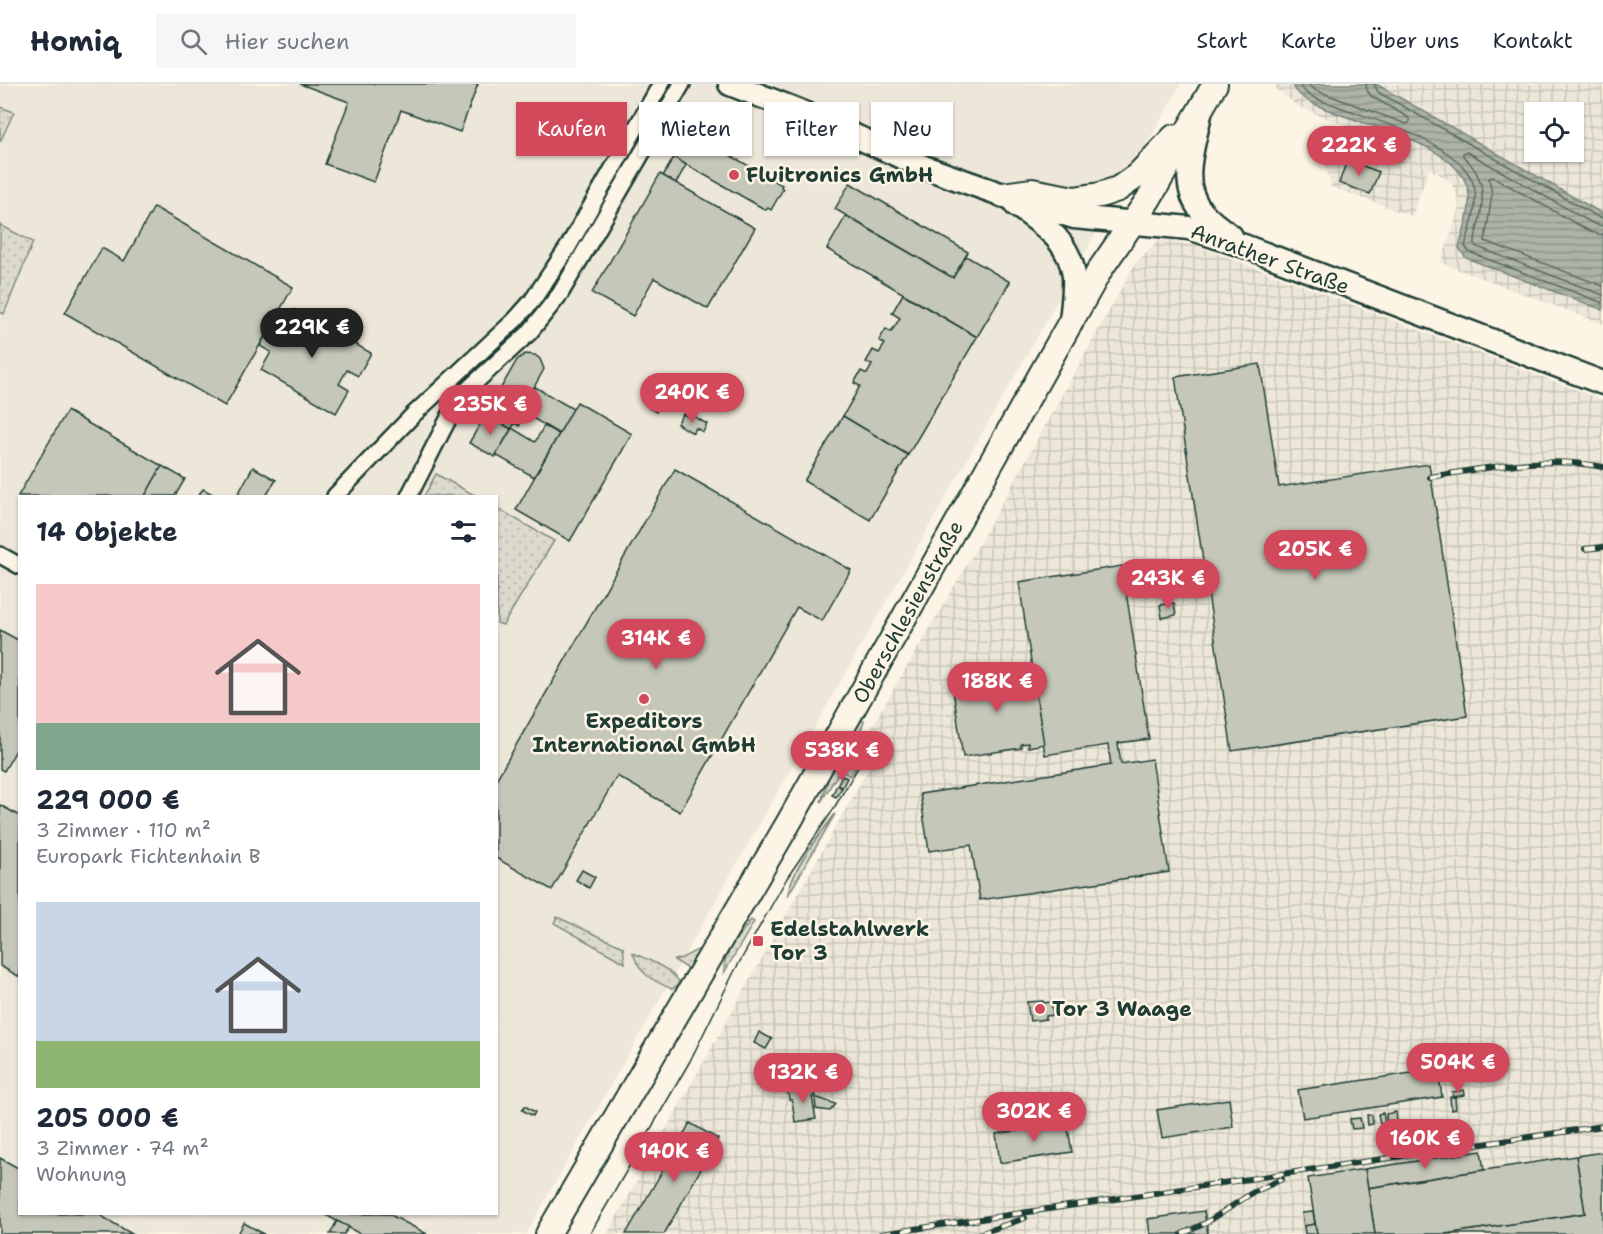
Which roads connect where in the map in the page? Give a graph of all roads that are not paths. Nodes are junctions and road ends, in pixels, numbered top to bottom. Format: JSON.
{"nodes":[{"id":1,"x":661,"y":84,"type":"edge"},
{"id":2,"x":682,"y":84,"type":"edge"},
{"id":3,"x":730,"y":84,"type":"edge"},
{"id":4,"x":1215,"y":84,"type":"edge"},
{"id":5,"x":1201,"y":110,"type":"junction"},
{"id":6,"x":1003,"y":195,"type":"junction"},
{"id":7,"x":1132,"y":222,"type":"junction"},
{"id":8,"x":1244,"y":246,"type":"junction"},
{"id":9,"x":545,"y":284,"type":"junction"},
{"id":10,"x":560,"y":294,"type":"junction"},
{"id":11,"x":1071,"y":323,"type":"junction"},
{"id":12,"x":1603,"y":383,"type":"edge"},
{"id":13,"x":336,"y":495,"type":"edge"},
{"id":14,"x":410,"y":495,"type":"edge"},
{"id":15,"x":0,"y":555,"type":"edge"},
{"id":16,"x":18,"y":565,"type":"edge"},
{"id":17,"x":548,"y":1234,"type":"edge"}],
"edges":[{"from":1,"to":9,"type":"street"},
{"from":2,"to":10,"type":"street"},
{"from":3,"to":6,"type":"main road","name":"Anrather Straße"},
{"from":4,"to":5,"type":"main road","name":"Oberschlesienstraße"},
{"from":5,"to":6,"type":"main road"},
{"from":5,"to":7,"type":"main road","name":"Oberschlesienstraße"},
{"from":5,"to":8,"type":"main road"},
{"from":6,"to":7,"type":"main road","name":"Anrather Straße"},
{"from":6,"to":11,"type":"main road"},
{"from":7,"to":8,"type":"main road","name":"Anrather Straße"},
{"from":7,"to":11,"type":"main road","name":"Oberschlesienstraße"},
{"from":8,"to":12,"type":"main road","name":"Anrather Straße"},
{"from":9,"to":10,"type":"street"},
{"from":9,"to":13,"type":"street"},
{"from":10,"to":14,"type":"street"},
{"from":11,"to":17,"type":"main road","name":"Oberschlesienstraße"},
{"from":15,"to":16,"type":"street"}]}
